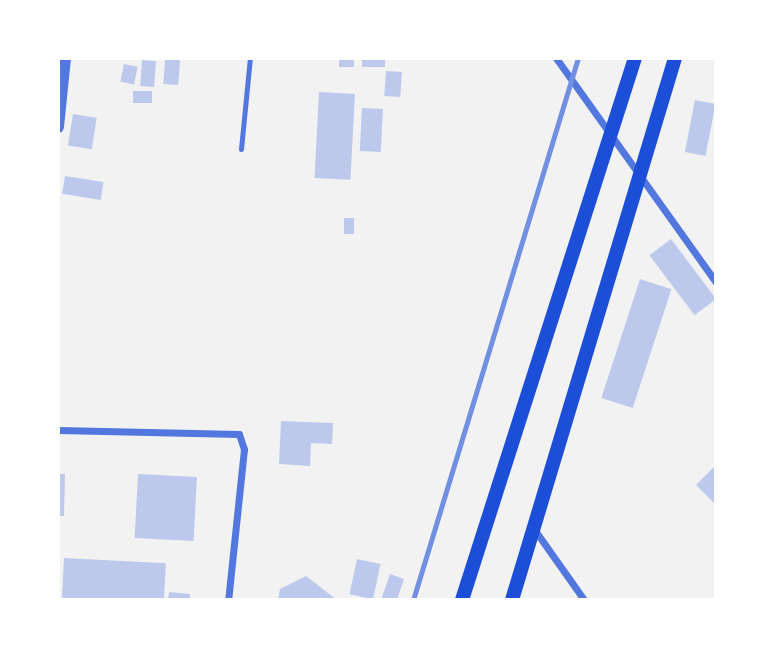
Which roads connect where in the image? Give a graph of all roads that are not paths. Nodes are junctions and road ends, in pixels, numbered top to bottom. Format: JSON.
{"nodes":[{"id":1,"x":65,"y":58,"type":"edge"},
{"id":2,"x":250,"y":58,"type":"edge"},
{"id":3,"x":556,"y":58,"type":"edge"},
{"id":4,"x":635,"y":58,"type":"edge"},
{"id":5,"x":675,"y":58,"type":"edge"},
{"id":6,"x":58,"y":127,"type":"edge"},
{"id":7,"x":241,"y":149,"type":"dead end"},
{"id":8,"x":640,"y":174,"type":"junction"},
{"id":9,"x":716,"y":282,"type":"edge"},
{"id":10,"x":58,"y":430,"type":"edge"},
{"id":11,"x":534,"y":529,"type":"junction"},
{"id":12,"x":228,"y":600,"type":"edge"},
{"id":13,"x":462,"y":600,"type":"edge"},
{"id":14,"x":512,"y":600,"type":"edge"},
{"id":15,"x":584,"y":600,"type":"edge"}],
"edges":[{"from":1,"to":6,"type":"street"},
{"from":2,"to":7,"type":"lane"},
{"from":3,"to":8,"type":"street"},
{"from":4,"to":13,"type":"main road"},
{"from":5,"to":8,"type":"main road"},
{"from":8,"to":9,"type":"street"},
{"from":8,"to":11,"type":"main road"},
{"from":10,"to":12,"type":"street"},
{"from":11,"to":14,"type":"main road"},
{"from":11,"to":15,"type":"street"}]}
